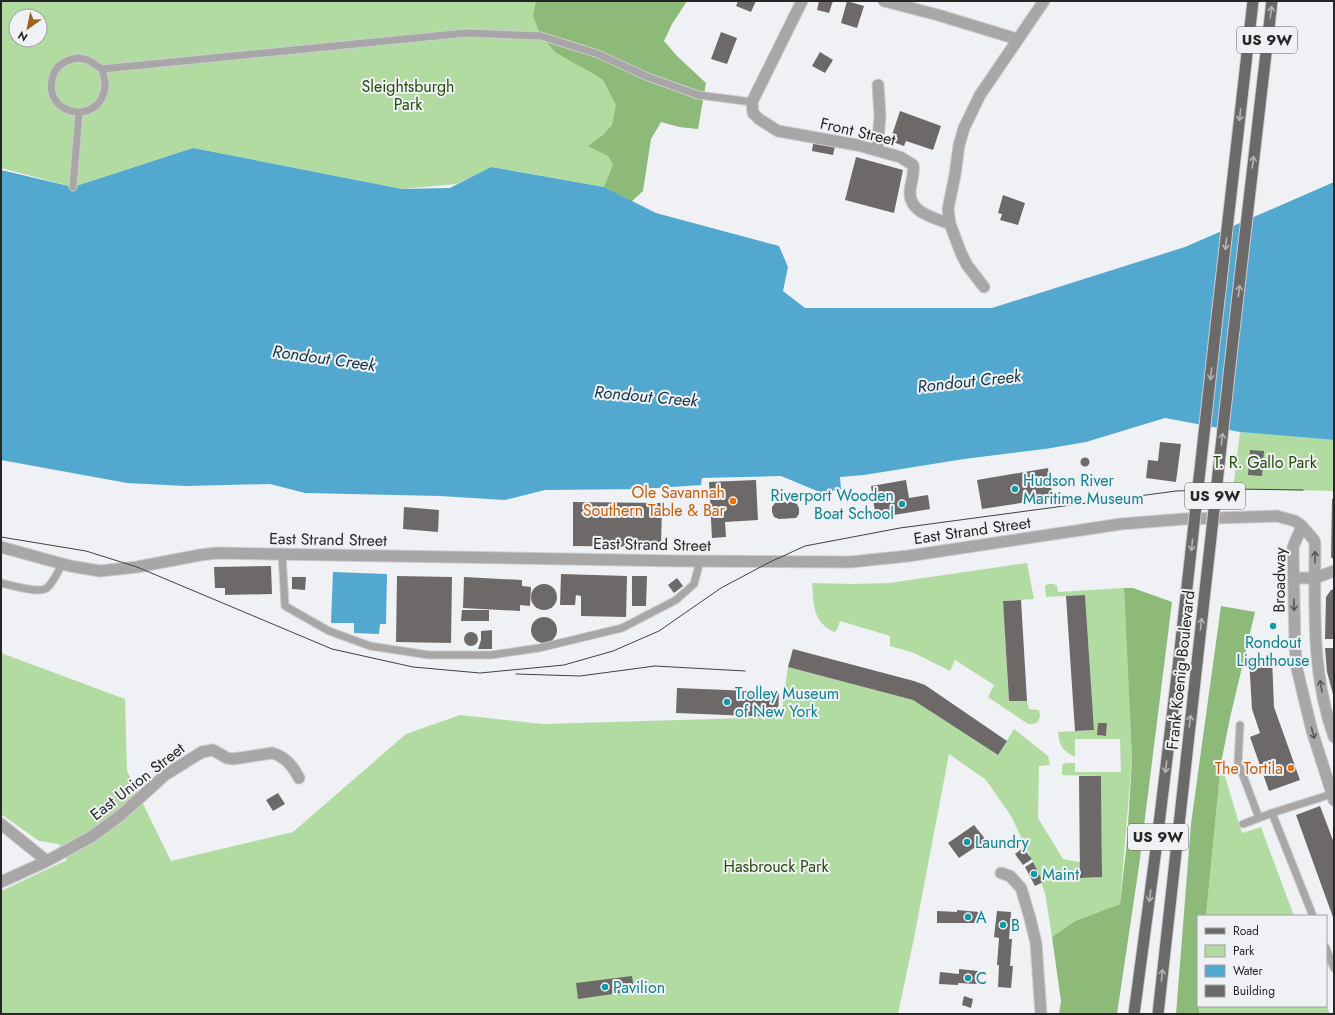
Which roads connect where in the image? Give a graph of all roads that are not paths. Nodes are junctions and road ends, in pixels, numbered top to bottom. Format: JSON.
{"nodes":[{"id":1,"x":802,"y":1,"type":"edge"},
{"id":2,"x":884,"y":1,"type":"edge"},
{"id":3,"x":1044,"y":1,"type":"edge"},
{"id":4,"x":1253,"y":1,"type":"edge"},
{"id":5,"x":1272,"y":1,"type":"edge"},
{"id":6,"x":1017,"y":39,"type":"junction"},
{"id":7,"x":102,"y":69,"type":"junction"},
{"id":8,"x":878,"y":85,"type":"dead end"},
{"id":9,"x":752,"y":102,"type":"junction"},
{"id":10,"x":79,"y":112,"type":"junction"},
{"id":11,"x":877,"y":150,"type":"junction"},
{"id":12,"x":73,"y":187,"type":"dead end"},
{"id":13,"x":950,"y":224,"type":"junction"},
{"id":14,"x":984,"y":287,"type":"dead end"},
{"id":15,"x":1302,"y":526,"type":"junction"},
{"id":16,"x":1,"y":547,"type":"edge"},
{"id":17,"x":282,"y":554,"type":"junction"},
{"id":18,"x":700,"y":561,"type":"junction"},
{"id":19,"x":62,"y":564,"type":"junction"},
{"id":20,"x":1334,"y":571,"type":"edge"},
{"id":21,"x":1294,"y":578,"type":"junction"},
{"id":22,"x":1315,"y":578,"type":"junction"},
{"id":23,"x":1,"y":584,"type":"edge"},
{"id":24,"x":1240,"y":725,"type":"dead end"},
{"id":25,"x":1334,"y":737,"type":"edge"},
{"id":26,"x":299,"y":778,"type":"dead end"},
{"id":27,"x":1333,"y":796,"type":"edge"},
{"id":28,"x":1272,"y":813,"type":"junction"},
{"id":29,"x":1259,"y":818,"type":"junction"},
{"id":30,"x":1,"y":824,"type":"edge"},
{"id":31,"x":1244,"y":824,"type":"dead end"},
{"id":32,"x":47,"y":861,"type":"junction"},
{"id":33,"x":1001,"y":873,"type":"dead end"},
{"id":34,"x":1,"y":882,"type":"edge"},
{"id":35,"x":1313,"y":915,"type":"edge"},
{"id":36,"x":1327,"y":950,"type":"edge"},
{"id":37,"x":1334,"y":968,"type":"edge"},
{"id":38,"x":1041,"y":1014,"type":"edge"},
{"id":39,"x":1134,"y":1014,"type":"edge"},
{"id":40,"x":1158,"y":1014,"type":"edge"}],
"edges":[{"from":1,"to":9,"type":"street"},
{"from":2,"to":6,"type":"street"},
{"from":3,"to":6,"type":"street"},
{"from":4,"to":39,"type":"main road","name":"Frank Koenig Boulevard","number":"US 9W","one_way":true,"bridge":true},
{"from":40,"to":5,"type":"main road","name":"Frank Koenig Boulevard","number":"US 9W","one_way":true,"bridge":true},
{"from":6,"to":13,"type":"street"},
{"from":7,"to":9,"type":"lane"},
{"from":7,"to":10,"type":"lane"},
{"from":7,"to":10,"type":"lane"},
{"from":8,"to":11,"type":"street"},
{"from":9,"to":11,"type":"street","name":"Front Street"},
{"from":10,"to":12,"type":"lane"},
{"from":11,"to":13,"type":"street","name":"Front Street"},
{"from":13,"to":14,"type":"street"},
{"from":15,"to":18,"type":"street","name":"East Strand Street"},
{"from":15,"to":21,"type":"street","name":"Broadway"},
{"from":22,"to":15,"type":"street","name":"Broadway","one_way":true},
{"from":16,"to":19,"type":"street","name":"East Strand Street"},
{"from":17,"to":18,"type":"street","name":"East Strand Street"},
{"from":17,"to":18,"type":"lane"},
{"from":17,"to":19,"type":"street","name":"East Strand Street"},
{"from":19,"to":23,"type":"lane"},
{"from":20,"to":22,"type":"street"},
{"from":21,"to":22,"type":"street"},
{"from":21,"to":27,"type":"street","name":"Broadway","one_way":true},
{"from":25,"to":22,"type":"street","name":"Broadway","one_way":true},
{"from":24,"to":29,"type":"lane"},
{"from":26,"to":32,"type":"street","name":"East Union Street"},
{"from":27,"to":28,"type":"lane"},
{"from":28,"to":29,"type":"lane"},
{"from":28,"to":35,"type":"lane"},
{"from":29,"to":31,"type":"lane"},
{"from":30,"to":32,"type":"street"},
{"from":32,"to":34,"type":"street"},
{"from":33,"to":38,"type":"street"},
{"from":36,"to":37,"type":"lane"}]}
